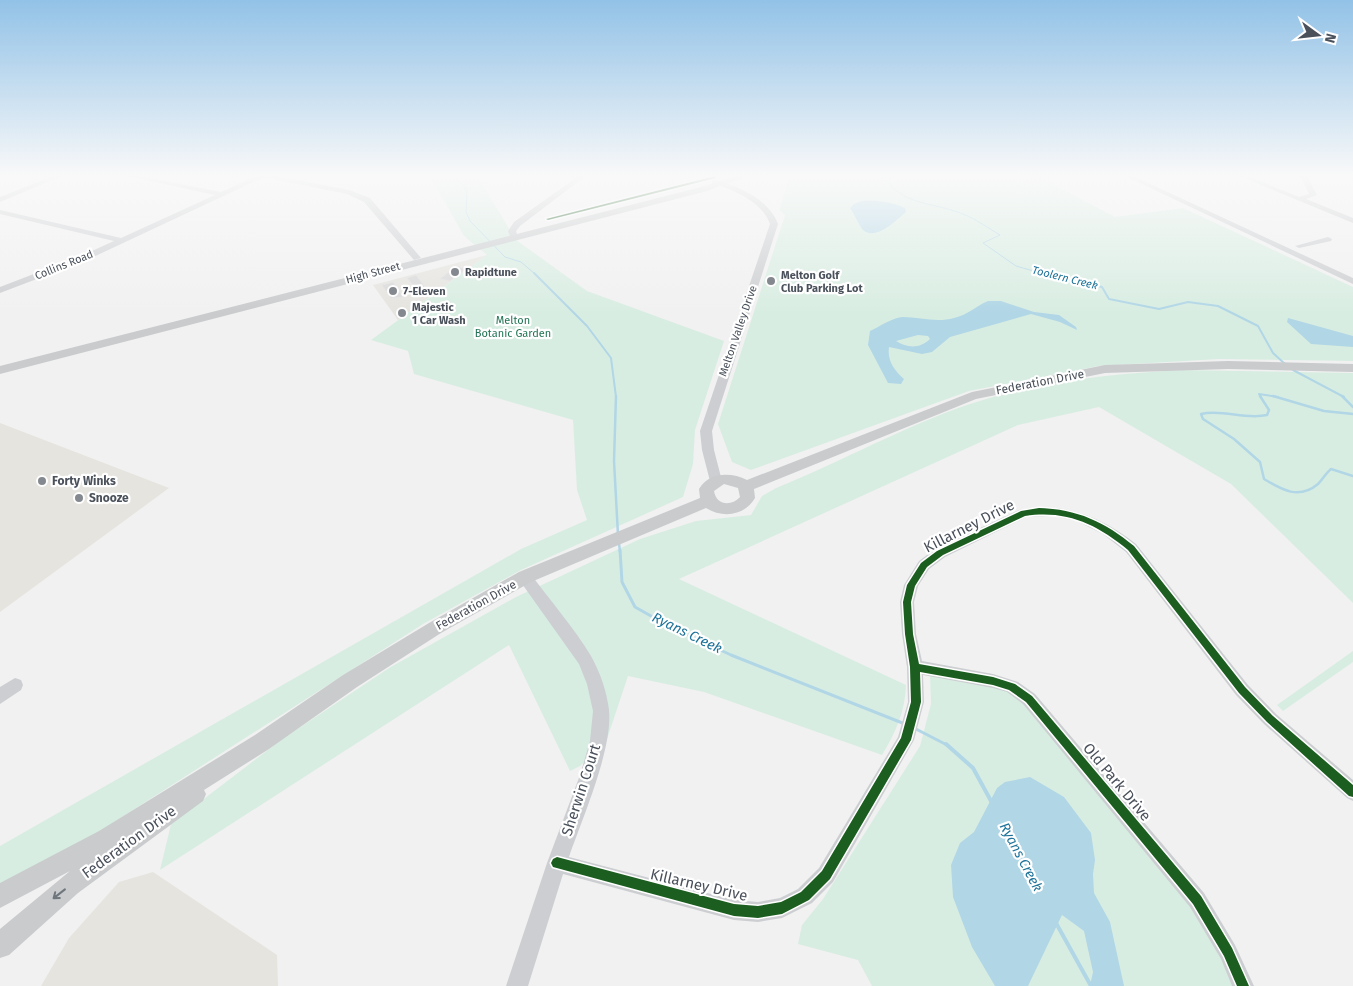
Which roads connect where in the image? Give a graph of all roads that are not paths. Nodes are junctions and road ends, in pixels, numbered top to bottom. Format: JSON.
{"nodes":[{"id":1,"x":39,"y":221,"type":"edge"},
{"id":2,"x":163,"y":221,"type":"edge"},
{"id":3,"x":385,"y":221,"type":"edge"},
{"id":4,"x":531,"y":221,"type":"edge"},
{"id":5,"x":564,"y":221,"type":"edge"},
{"id":6,"x":566,"y":221,"type":"edge"},
{"id":7,"x":773,"y":221,"type":"edge"},
{"id":8,"x":1225,"y":221,"type":"edge"},
{"id":9,"x":1240,"y":228,"type":"junction"},
{"id":10,"x":518,"y":232,"type":"junction"},
{"id":11,"x":1328,"y":239,"type":"dead end"},
{"id":12,"x":121,"y":240,"type":"junction"},
{"id":13,"x":491,"y":241,"type":"junction"},
{"id":14,"x":1298,"y":246,"type":"junction"},
{"id":15,"x":423,"y":264,"type":"junction"},
{"id":16,"x":1353,"y":271,"type":"edge"},
{"id":17,"x":1353,"y":280,"type":"edge"},
{"id":18,"x":0,"y":290,"type":"edge"},
{"id":19,"x":0,"y":366,"type":"edge"},
{"id":20,"x":1353,"y":368,"type":"edge"},
{"id":21,"x":0,"y":370,"type":"edge"},
{"id":22,"x":716,"y":481,"type":"junction"},
{"id":23,"x":745,"y":487,"type":"junction"},
{"id":24,"x":708,"y":501,"type":"junction"},
{"id":25,"x":526,"y":578,"type":"junction"},
{"id":26,"x":915,"y":667,"type":"junction"},
{"id":27,"x":15,"y":685,"type":"dead end"},
{"id":28,"x":0,"y":696,"type":"edge"},
{"id":29,"x":262,"y":742,"type":"junction"},
{"id":30,"x":1353,"y":792,"type":"edge"},
{"id":31,"x":557,"y":863,"type":"junction"},
{"id":32,"x":0,"y":896,"type":"edge"},
{"id":33,"x":0,"y":946,"type":"edge"},
{"id":34,"x":517,"y":986,"type":"edge"},
{"id":35,"x":1242,"y":986,"type":"edge"}],
"edges":[{"from":1,"to":12,"type":"street"},
{"from":2,"to":12,"type":"street","name":"Collins Road"},
{"from":3,"to":15,"type":"street"},
{"from":4,"to":10,"type":"street"},
{"from":5,"to":10,"type":"main road","name":"High Street"},
{"from":6,"to":10,"type":"main road","name":"High Street"},
{"from":7,"to":22,"type":"street","name":"Melton Valley Drive"},
{"from":8,"to":9,"type":"street"},
{"from":9,"to":14,"type":"street"},
{"from":9,"to":17,"type":"street"},
{"from":10,"to":13,"type":"main road","name":"High Street"},
{"from":11,"to":14,"type":"street"},
{"from":12,"to":18,"type":"street","name":"Collins Road"},
{"from":13,"to":15,"type":"main road","name":"High Street"},
{"from":13,"to":15,"type":"main road","name":"High Street"},
{"from":14,"to":16,"type":"street"},
{"from":15,"to":19,"type":"main road","name":"High Street"},
{"from":15,"to":21,"type":"main road","name":"High Street"},
{"from":20,"to":23,"type":"main road","name":"Federation Drive"},
{"from":22,"to":23,"type":"main road"},
{"from":22,"to":24,"type":"main road"},
{"from":23,"to":24,"type":"main road"},
{"from":24,"to":25,"type":"main road","name":"Federation Drive"},
{"from":25,"to":29,"type":"main road","name":"Federation Drive"},
{"from":25,"to":31,"type":"street","name":"Sherwin Court"},
{"from":26,"to":30,"type":"street","name":"Killarney Drive"},
{"from":26,"to":31,"type":"street","name":"Killarney Drive"},
{"from":26,"to":35,"type":"street","name":"Old Park Drive"},
{"from":27,"to":28,"type":"street"},
{"from":29,"to":32,"type":"main road","name":"Federation Drive"},
{"from":29,"to":33,"type":"main road","name":"Federation Drive","one_way":true},
{"from":31,"to":34,"type":"street","name":"Sherwin Court"}]}
